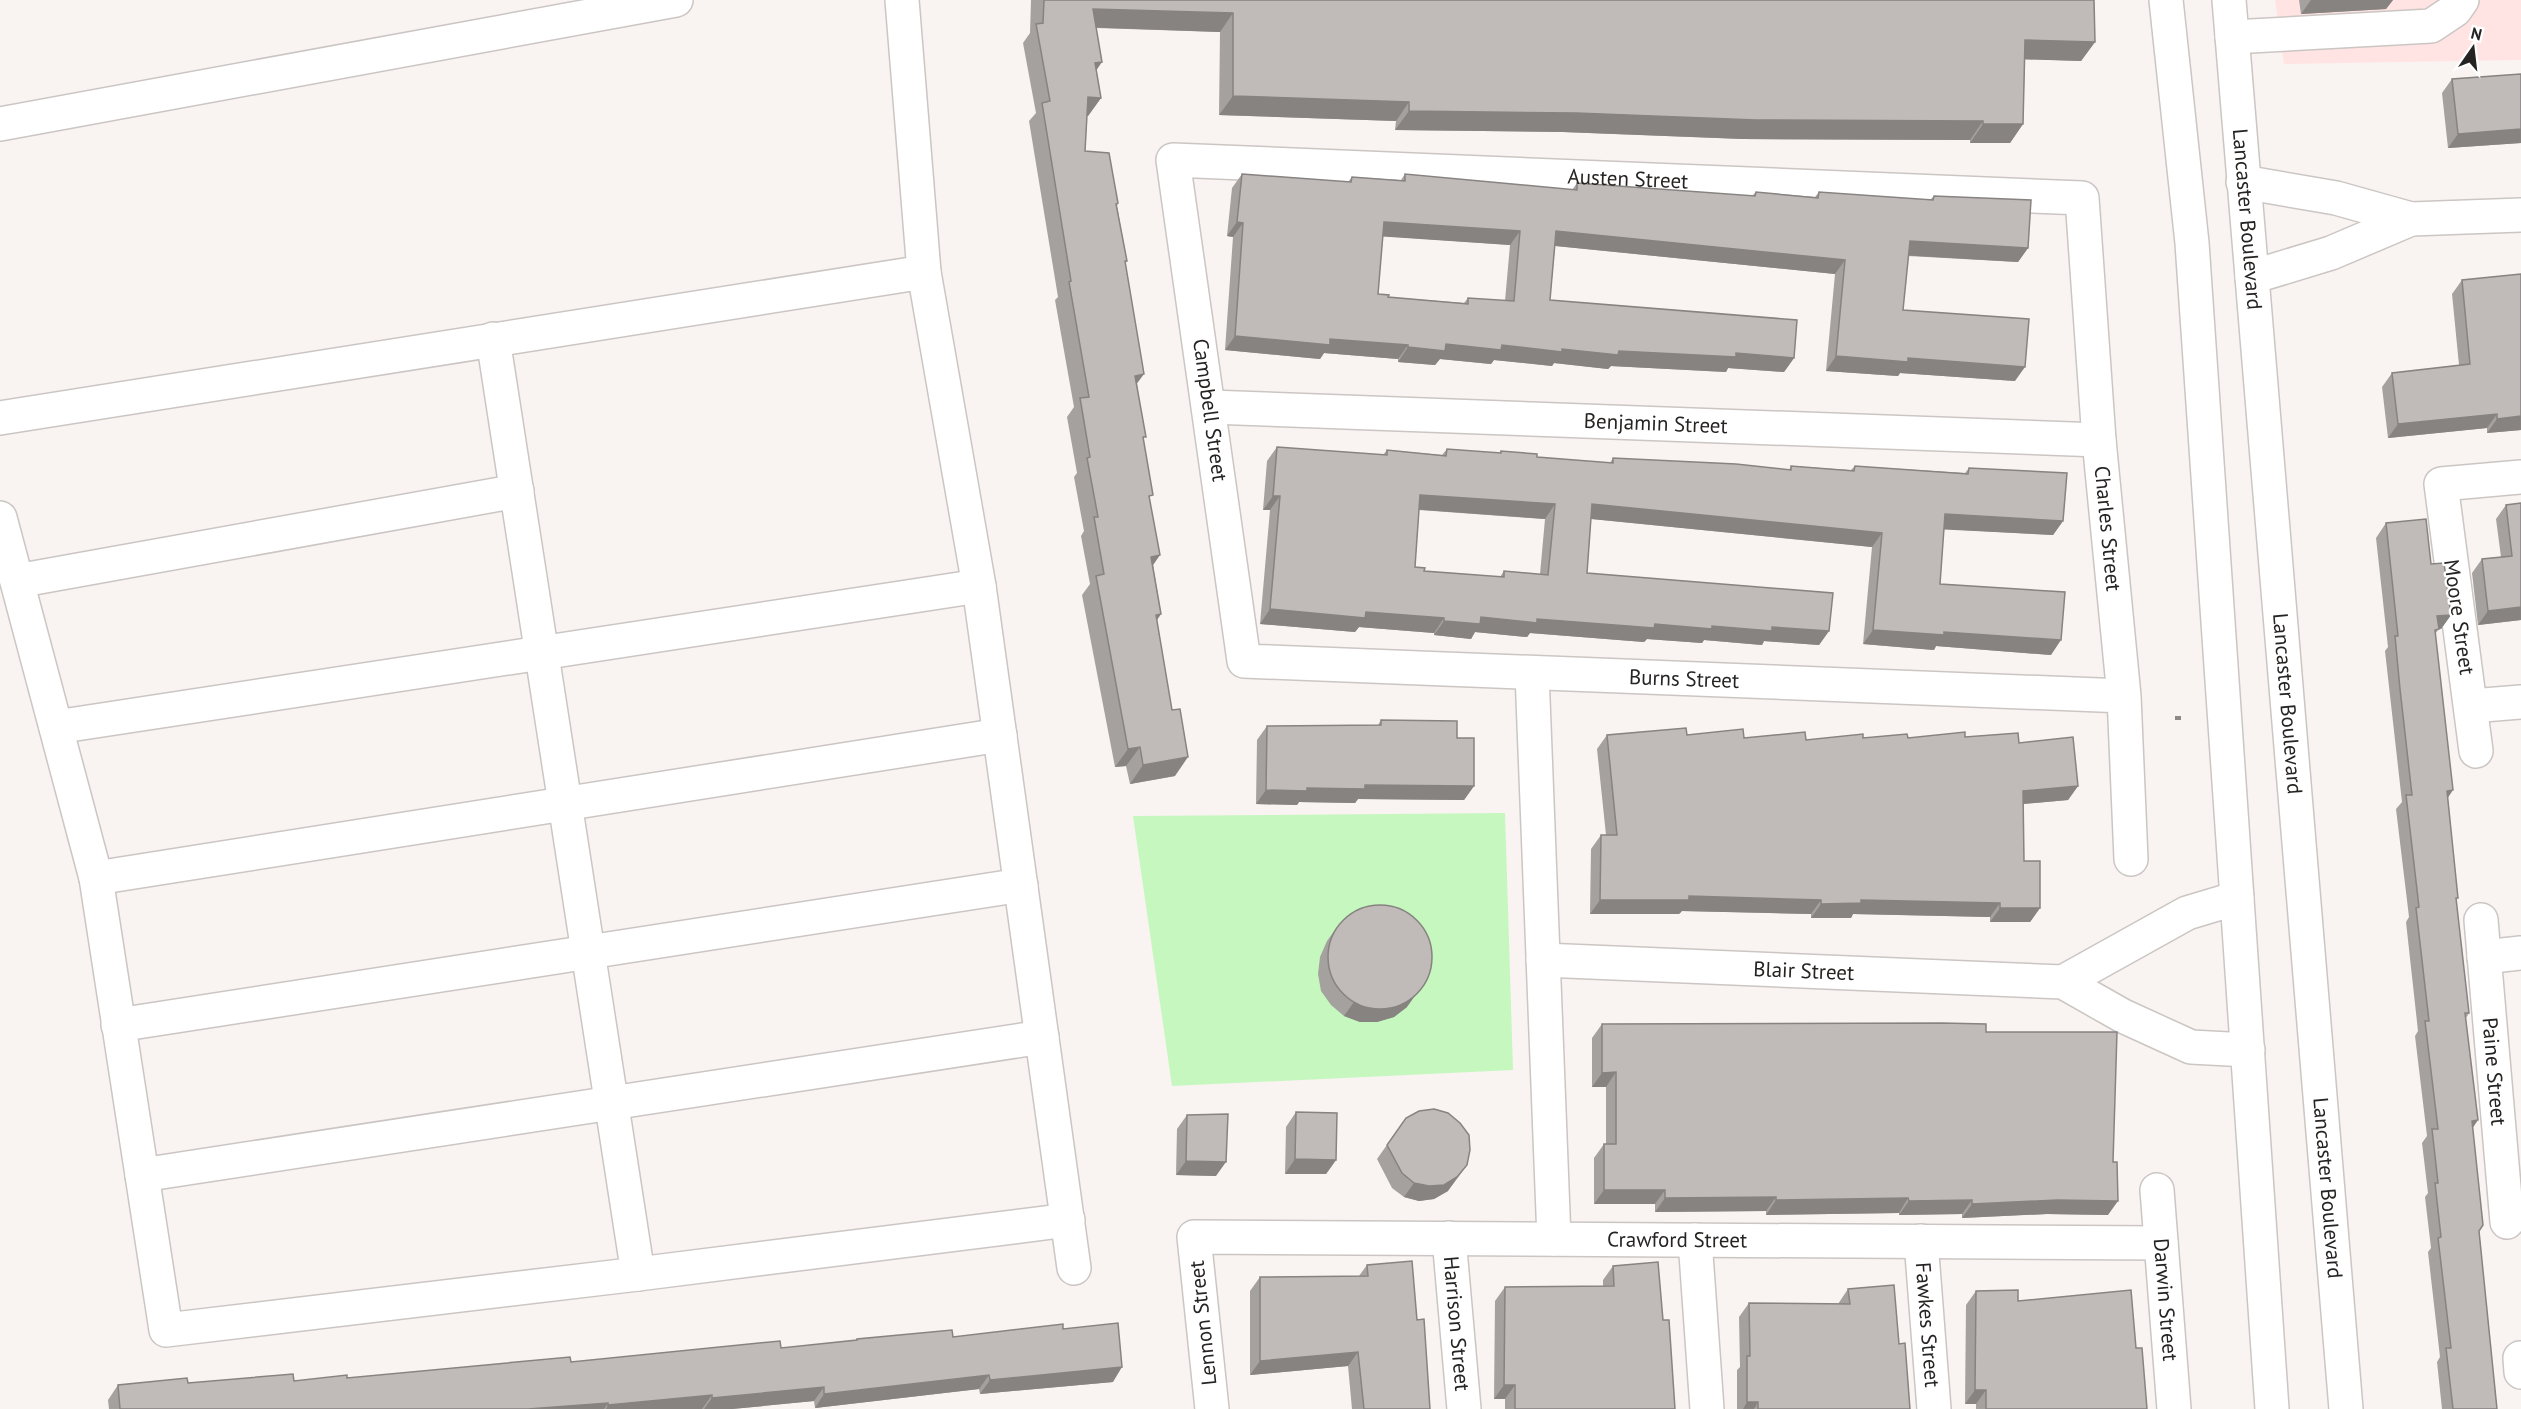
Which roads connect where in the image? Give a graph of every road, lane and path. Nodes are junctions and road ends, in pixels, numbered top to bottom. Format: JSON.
{"nodes":[{"id":1,"x":676,"y":0,"type":"edge"},
{"id":2,"x":902,"y":0,"type":"edge"},
{"id":3,"x":2166,"y":0,"type":"edge"},
{"id":4,"x":2229,"y":0,"type":"edge"},
{"id":5,"x":2462,"y":0,"type":"edge"},
{"id":6,"x":2232,"y":37,"type":"junction"},
{"id":7,"x":0,"y":124,"type":"edge"},
{"id":8,"x":1173,"y":160,"type":"joint"},
{"id":9,"x":2243,"y":182,"type":"junction"},
{"id":10,"x":2082,"y":198,"type":"joint"},
{"id":11,"x":2521,"y":216,"type":"edge"},
{"id":12,"x":2411,"y":219,"type":"junction"},
{"id":13,"x":924,"y":272,"type":"junction"},
{"id":14,"x":2252,"y":277,"type":"junction"},
{"id":15,"x":493,"y":339,"type":"junction"},
{"id":16,"x":1210,"y":407,"type":"junction"},
{"id":17,"x":0,"y":418,"type":"edge"},
{"id":18,"x":2099,"y":441,"type":"junction"},
{"id":19,"x":2521,"y":477,"type":"edge"},
{"id":20,"x":517,"y":491,"type":"junction"},
{"id":21,"x":0,"y":518,"type":"edge"},
{"id":22,"x":17,"y":581,"type":"junction"},
{"id":23,"x":979,"y":586,"type":"junction"},
{"id":24,"x":542,"y":653,"type":"junction"},
{"id":25,"x":1245,"y":661,"type":"joint"},
{"id":26,"x":1532,"y":673,"type":"junction"},
{"id":27,"x":2124,"y":696,"type":"junction"},
{"id":28,"x":2521,"y":702,"type":"edge"},
{"id":29,"x":2471,"y":706,"type":"junction"},
{"id":30,"x":56,"y":727,"type":"junction"},
{"id":31,"x":999,"y":735,"type":"junction"},
{"id":32,"x":2476,"y":751,"type":"dead end"},
{"id":33,"x":565,"y":804,"type":"junction"},
{"id":34,"x":2131,"y":859,"type":"dead end"},
{"id":35,"x":96,"y":878,"type":"junction"},
{"id":36,"x":1021,"y":885,"type":"junction"},
{"id":37,"x":2237,"y":898,"type":"junction"},
{"id":38,"x":2481,"y":920,"type":"dead end"},
{"id":39,"x":588,"y":952,"type":"junction"},
{"id":40,"x":2521,"y":953,"type":"edge"},
{"id":41,"x":2484,"y":957,"type":"junction"},
{"id":42,"x":1543,"y":960,"type":"junction"},
{"id":43,"x":2063,"y":982,"type":"junction"},
{"id":44,"x":118,"y":1025,"type":"junction"},
{"id":45,"x":1042,"y":1037,"type":"junction"},
{"id":46,"x":2248,"y":1050,"type":"junction"},
{"id":47,"x":612,"y":1103,"type":"junction"},
{"id":48,"x":142,"y":1175,"type":"junction"},
{"id":49,"x":2513,"y":1184,"type":"edge"},
{"id":50,"x":2157,"y":1190,"type":"dead end"},
{"id":51,"x":1068,"y":1220,"type":"junction"},
{"id":52,"x":2507,"y":1222,"type":"dead end"},
{"id":53,"x":1194,"y":1236,"type":"joint"},
{"id":54,"x":1449,"y":1238,"type":"junction"},
{"id":55,"x":1554,"y":1239,"type":"junction"},
{"id":56,"x":1695,"y":1240,"type":"junction"},
{"id":57,"x":1921,"y":1241,"type":"junction"},
{"id":58,"x":2161,"y":1243,"type":"junction"},
{"id":59,"x":1074,"y":1268,"type":"dead end"},
{"id":60,"x":638,"y":1274,"type":"junction"},
{"id":61,"x":1212,"y":1409,"type":"edge"},
{"id":62,"x":1464,"y":1409,"type":"edge"},
{"id":63,"x":1707,"y":1409,"type":"edge"},
{"id":64,"x":1934,"y":1409,"type":"edge"},
{"id":65,"x":2174,"y":1409,"type":"edge"},
{"id":66,"x":2272,"y":1409,"type":"edge"},
{"id":67,"x":2346,"y":1409,"type":"edge"}],
"edges":[{"from":1,"to":7,"type":"street"},
{"from":2,"to":13,"type":"street"},
{"from":3,"to":37,"type":"street"},
{"from":4,"to":6,"type":"street","name":"Lancaster Boulevard"},
{"from":5,"to":6,"type":"street"},
{"from":6,"to":9,"type":"street","name":"Lancaster Boulevard"},
{"from":8,"to":10,"type":"street","name":"Austen Street"},
{"from":8,"to":16,"type":"street","name":"Campbell Street"},
{"from":9,"to":12,"type":"street"},
{"from":9,"to":14,"type":"street","name":"Lancaster Boulevard"},
{"from":10,"to":18,"type":"street","name":"Charles Street"},
{"from":11,"to":12,"type":"street"},
{"from":12,"to":14,"type":"street"},
{"from":13,"to":15,"type":"street"},
{"from":13,"to":23,"type":"street"},
{"from":14,"to":67,"type":"street","name":"Lancaster Boulevard"},
{"from":15,"to":17,"type":"street"},
{"from":15,"to":20,"type":"street"},
{"from":16,"to":18,"type":"street","name":"Benjamin Street"},
{"from":16,"to":25,"type":"street","name":"Campbell Street"},
{"from":18,"to":27,"type":"street","name":"Charles Street"},
{"from":19,"to":29,"type":"street","name":"Moore Street"},
{"from":20,"to":22,"type":"street"},
{"from":20,"to":24,"type":"street"},
{"from":21,"to":22,"type":"street"},
{"from":22,"to":30,"type":"street"},
{"from":23,"to":24,"type":"street"},
{"from":23,"to":31,"type":"street"},
{"from":24,"to":30,"type":"street"},
{"from":24,"to":33,"type":"street"},
{"from":25,"to":26,"type":"street","name":"Burns Street"},
{"from":26,"to":27,"type":"street","name":"Burns Street"},
{"from":26,"to":42,"type":"street"},
{"from":27,"to":34,"type":"street","name":"Charles Street"},
{"from":28,"to":29,"type":"street"},
{"from":29,"to":32,"type":"street","name":"Moore Street"},
{"from":30,"to":35,"type":"street"},
{"from":31,"to":33,"type":"street"},
{"from":31,"to":36,"type":"street"},
{"from":33,"to":35,"type":"street"},
{"from":33,"to":39,"type":"street"},
{"from":35,"to":44,"type":"street"},
{"from":36,"to":39,"type":"street"},
{"from":36,"to":45,"type":"street"},
{"from":37,"to":43,"type":"street"},
{"from":37,"to":46,"type":"street"},
{"from":38,"to":41,"type":"street","name":"Paine Street"},
{"from":39,"to":44,"type":"street"},
{"from":39,"to":47,"type":"street"},
{"from":40,"to":41,"type":"street"},
{"from":41,"to":49,"type":"street","name":"Paine Street"},
{"from":42,"to":43,"type":"street","name":"Blair Street"},
{"from":42,"to":55,"type":"street"},
{"from":43,"to":46,"type":"street","name":"Blair Street"},
{"from":44,"to":48,"type":"street"},
{"from":45,"to":47,"type":"street"},
{"from":45,"to":51,"type":"street"},
{"from":46,"to":66,"type":"street"},
{"from":47,"to":48,"type":"street"},
{"from":47,"to":60,"type":"street"},
{"from":48,"to":60,"type":"street"},
{"from":49,"to":52,"type":"street","name":"Paine Street"},
{"from":50,"to":58,"type":"street","name":"Darwin Street"},
{"from":51,"to":59,"type":"street"},
{"from":51,"to":60,"type":"street"},
{"from":53,"to":54,"type":"street","name":"Crawford Street"},
{"from":53,"to":61,"type":"street","name":"Lennon Street"},
{"from":54,"to":55,"type":"street","name":"Crawford Street"},
{"from":54,"to":62,"type":"street","name":"Harrison Street"},
{"from":55,"to":56,"type":"street","name":"Crawford Street"},
{"from":56,"to":57,"type":"street","name":"Crawford Street"},
{"from":56,"to":63,"type":"street"},
{"from":57,"to":58,"type":"street","name":"Crawford Street"},
{"from":57,"to":64,"type":"street","name":"Fawkes Street"},
{"from":58,"to":65,"type":"street","name":"Darwin Street"}]}
